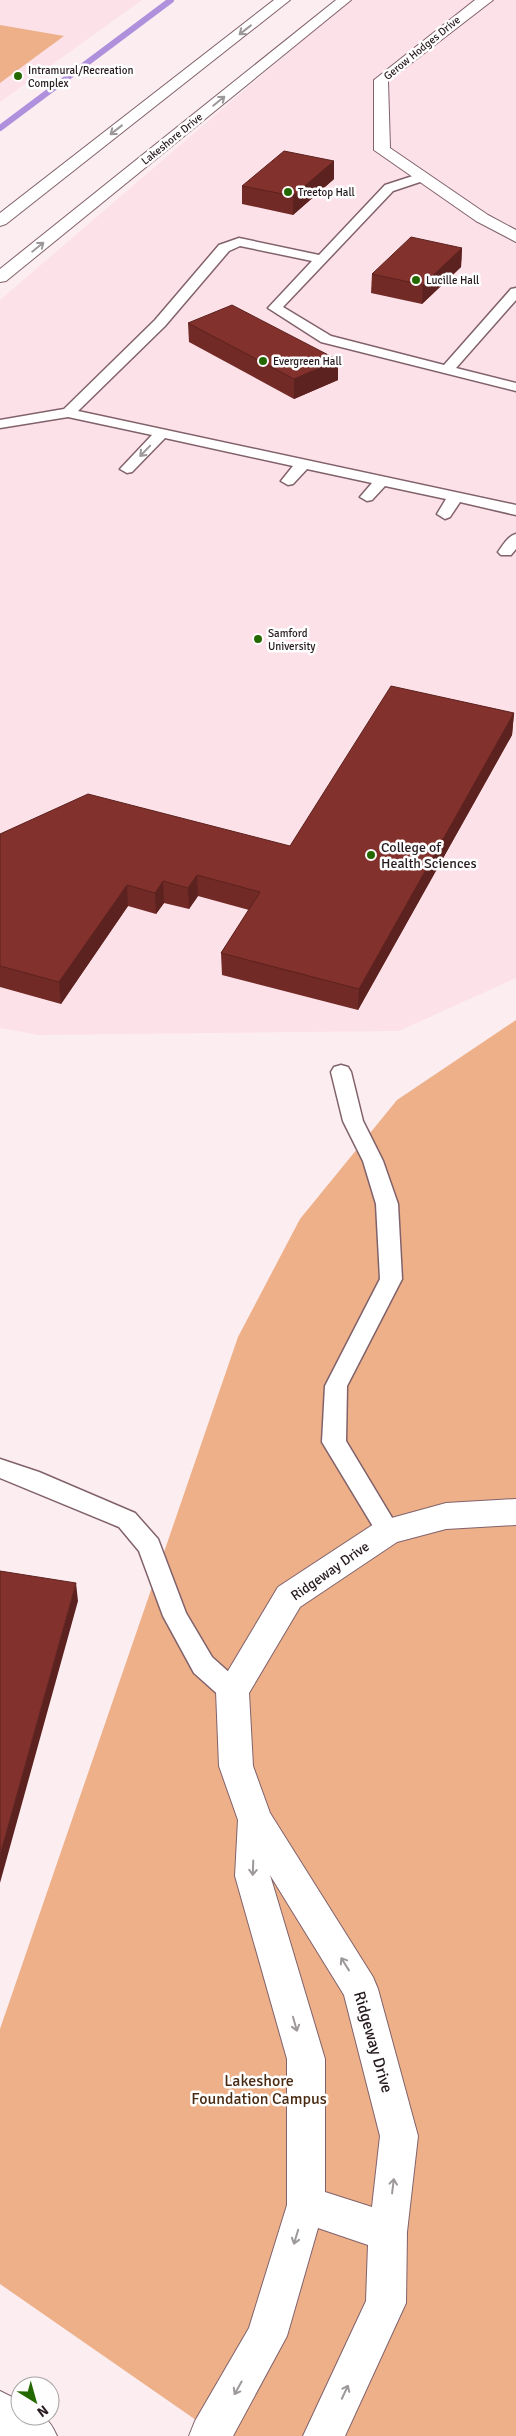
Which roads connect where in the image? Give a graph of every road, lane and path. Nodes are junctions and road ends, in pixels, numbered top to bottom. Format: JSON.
{"nodes":[{"id":1,"x":283,"y":0,"type":"edge"},
{"id":2,"x":344,"y":0,"type":"edge"},
{"id":3,"x":486,"y":0,"type":"edge"},
{"id":4,"x":422,"y":177,"type":"junction"},
{"id":5,"x":0,"y":221,"type":"edge"},
{"id":6,"x":516,"y":237,"type":"edge"},
{"id":7,"x":322,"y":259,"type":"junction"},
{"id":8,"x":0,"y":277,"type":"edge"},
{"id":9,"x":516,"y":292,"type":"edge"},
{"id":10,"x":447,"y":370,"type":"junction"},
{"id":11,"x":516,"y":387,"type":"edge"},
{"id":12,"x":68,"y":413,"type":"junction"},
{"id":13,"x":0,"y":424,"type":"edge"},
{"id":14,"x":162,"y":433,"type":"junction"},
{"id":15,"x":304,"y":463,"type":"junction"},
{"id":16,"x":127,"y":469,"type":"dead end"},
{"id":17,"x":383,"y":480,"type":"junction"},
{"id":18,"x":288,"y":481,"type":"dead end"},
{"id":19,"x":456,"y":496,"type":"junction"},
{"id":20,"x":367,"y":497,"type":"dead end"},
{"id":21,"x":516,"y":510,"type":"edge"},
{"id":22,"x":445,"y":514,"type":"dead end"},
{"id":23,"x":516,"y":539,"type":"edge"},
{"id":24,"x":506,"y":552,"type":"dead end"},
{"id":25,"x":341,"y":1072,"type":"dead end"},
{"id":26,"x":0,"y":1468,"type":"edge"},
{"id":27,"x":516,"y":1512,"type":"edge"},
{"id":28,"x":388,"y":1531,"type":"junction"},
{"id":29,"x":232,"y":1691,"type":"junction"},
{"id":30,"x":255,"y":1820,"type":"junction"},
{"id":31,"x":306,"y":2205,"type":"junction"},
{"id":32,"x":388,"y":2232,"type":"junction"},
{"id":33,"x":0,"y":2412,"type":"edge"},
{"id":34,"x":36,"y":2436,"type":"edge"},
{"id":35,"x":210,"y":2436,"type":"edge"},
{"id":36,"x":324,"y":2436,"type":"edge"}],
"edges":[{"from":1,"to":5,"type":"street","one_way":true},
{"from":8,"to":2,"type":"street","name":"Lakeshore Drive","one_way":true},
{"from":3,"to":4,"type":"street","name":"Gerow Hodges Drive"},
{"from":4,"to":6,"type":"street"},
{"from":4,"to":7,"type":"lane"},
{"from":7,"to":10,"type":"lane"},
{"from":7,"to":12,"type":"lane"},
{"from":9,"to":10,"type":"lane"},
{"from":10,"to":11,"type":"lane"},
{"from":12,"to":13,"type":"lane"},
{"from":12,"to":14,"type":"lane"},
{"from":14,"to":15,"type":"lane"},
{"from":14,"to":16,"type":"lane","one_way":true},
{"from":15,"to":17,"type":"lane"},
{"from":15,"to":18,"type":"lane"},
{"from":17,"to":19,"type":"lane"},
{"from":17,"to":20,"type":"lane"},
{"from":19,"to":21,"type":"lane"},
{"from":19,"to":22,"type":"lane"},
{"from":23,"to":24,"type":"lane"},
{"from":25,"to":28,"type":"lane"},
{"from":26,"to":29,"type":"lane"},
{"from":27,"to":28,"type":"street","name":"Ridgeway Drive"},
{"from":28,"to":29,"type":"street","name":"Ridgeway Drive"},
{"from":29,"to":30,"type":"street","name":"Ridgeway Drive"},
{"from":30,"to":31,"type":"street","name":"Ridgeway Drive","one_way":true},
{"from":32,"to":30,"type":"street","name":"Ridgeway Drive","one_way":true},
{"from":31,"to":32,"type":"street"},
{"from":31,"to":35,"type":"street","name":"Ridgeway Drive","one_way":true},
{"from":36,"to":32,"type":"street","name":"Ridgeway Drive","one_way":true},
{"from":33,"to":34,"type":"street"}]}
